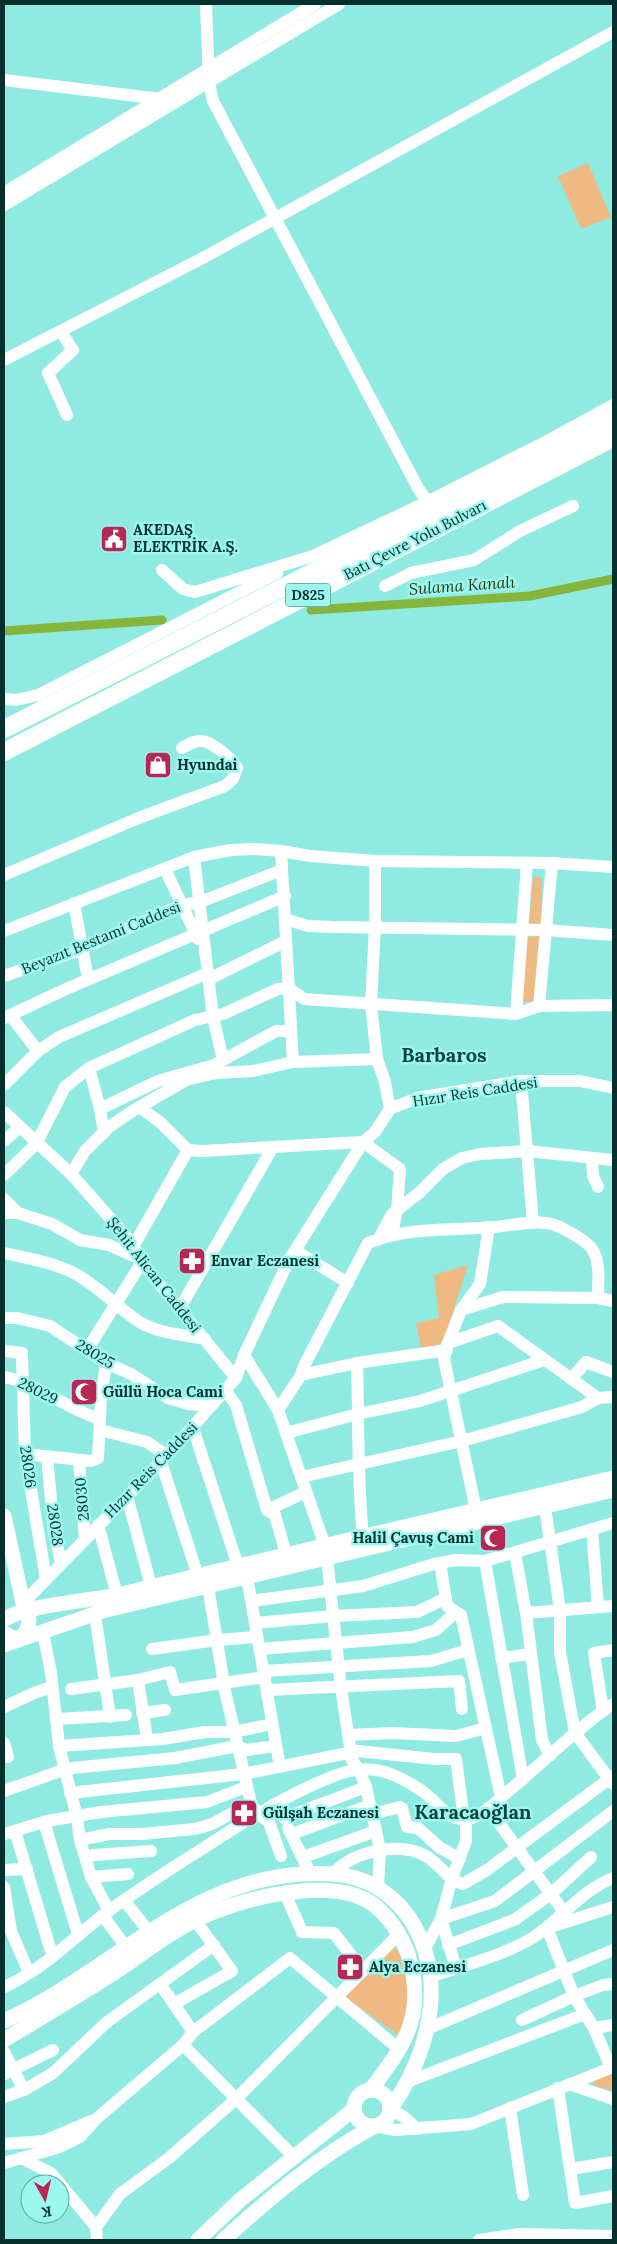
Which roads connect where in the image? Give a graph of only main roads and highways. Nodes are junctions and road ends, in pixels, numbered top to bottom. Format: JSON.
{"nodes":[{"id":1,"x":613,"y":420,"type":"edge"},
{"id":2,"x":613,"y":438,"type":"edge"},
{"id":3,"x":47,"y":706,"type":"junction"},
{"id":4,"x":4,"y":722,"type":"edge"},
{"id":5,"x":4,"y":729,"type":"edge"},
{"id":6,"x":4,"y":752,"type":"edge"},
{"id":7,"x":613,"y":1478,"type":"edge"},
{"id":8,"x":613,"y":1490,"type":"edge"},
{"id":9,"x":4,"y":1516,"type":"edge"},
{"id":10,"x":326,"y":1552,"type":"junction"},
{"id":11,"x":242,"y":1572,"type":"junction"},
{"id":12,"x":203,"y":1581,"type":"junction"},
{"id":13,"x":25,"y":1606,"type":"junction"},
{"id":14,"x":4,"y":1620,"type":"edge"},
{"id":15,"x":4,"y":1633,"type":"edge"},
{"id":16,"x":20,"y":1638,"type":"junction"},
{"id":17,"x":4,"y":1646,"type":"edge"},
{"id":18,"x":4,"y":2021,"type":"edge"},
{"id":19,"x":4,"y":2040,"type":"edge"},
{"id":20,"x":371,"y":2089,"type":"junction"},
{"id":21,"x":390,"y":2109,"type":"junction"},
{"id":22,"x":353,"y":2110,"type":"junction"},
{"id":23,"x":375,"y":2126,"type":"junction"},
{"id":24,"x":198,"y":2240,"type":"edge"},
{"id":25,"x":223,"y":2240,"type":"edge"}],
"edges":[{"from":1,"to":3,"type":"highway","name":"Batı Çevre Yolu Bulvarı","number":"D825"},
{"from":2,"to":6,"type":"highway","name":"Batı Çevre Yolu Bulvarı","number":"D825"},
{"from":3,"to":4,"type":"main road","number":"D825"},
{"from":3,"to":5,"type":"highway","name":"Batı Çevre Yolu Bulvarı"},
{"from":7,"to":10,"type":"main road"},
{"from":8,"to":10,"type":"main road"},
{"from":9,"to":13,"type":"main road"},
{"from":10,"to":11,"type":"main road"},
{"from":10,"to":11,"type":"main road"},
{"from":11,"to":12,"type":"main road"},
{"from":12,"to":13,"type":"main road"},
{"from":12,"to":16,"type":"main road"},
{"from":13,"to":14,"type":"main road"},
{"from":13,"to":16,"type":"main road"},
{"from":15,"to":16,"type":"main road"},
{"from":16,"to":17,"type":"main road"},
{"from":18,"to":21,"type":"main road"},
{"from":19,"to":20,"type":"main road"},
{"from":20,"to":21,"type":"main road"},
{"from":20,"to":22,"type":"main road"},
{"from":21,"to":23,"type":"main road"},
{"from":22,"to":23,"type":"main road"},
{"from":22,"to":24,"type":"main road"},
{"from":23,"to":25,"type":"main road"}]}
